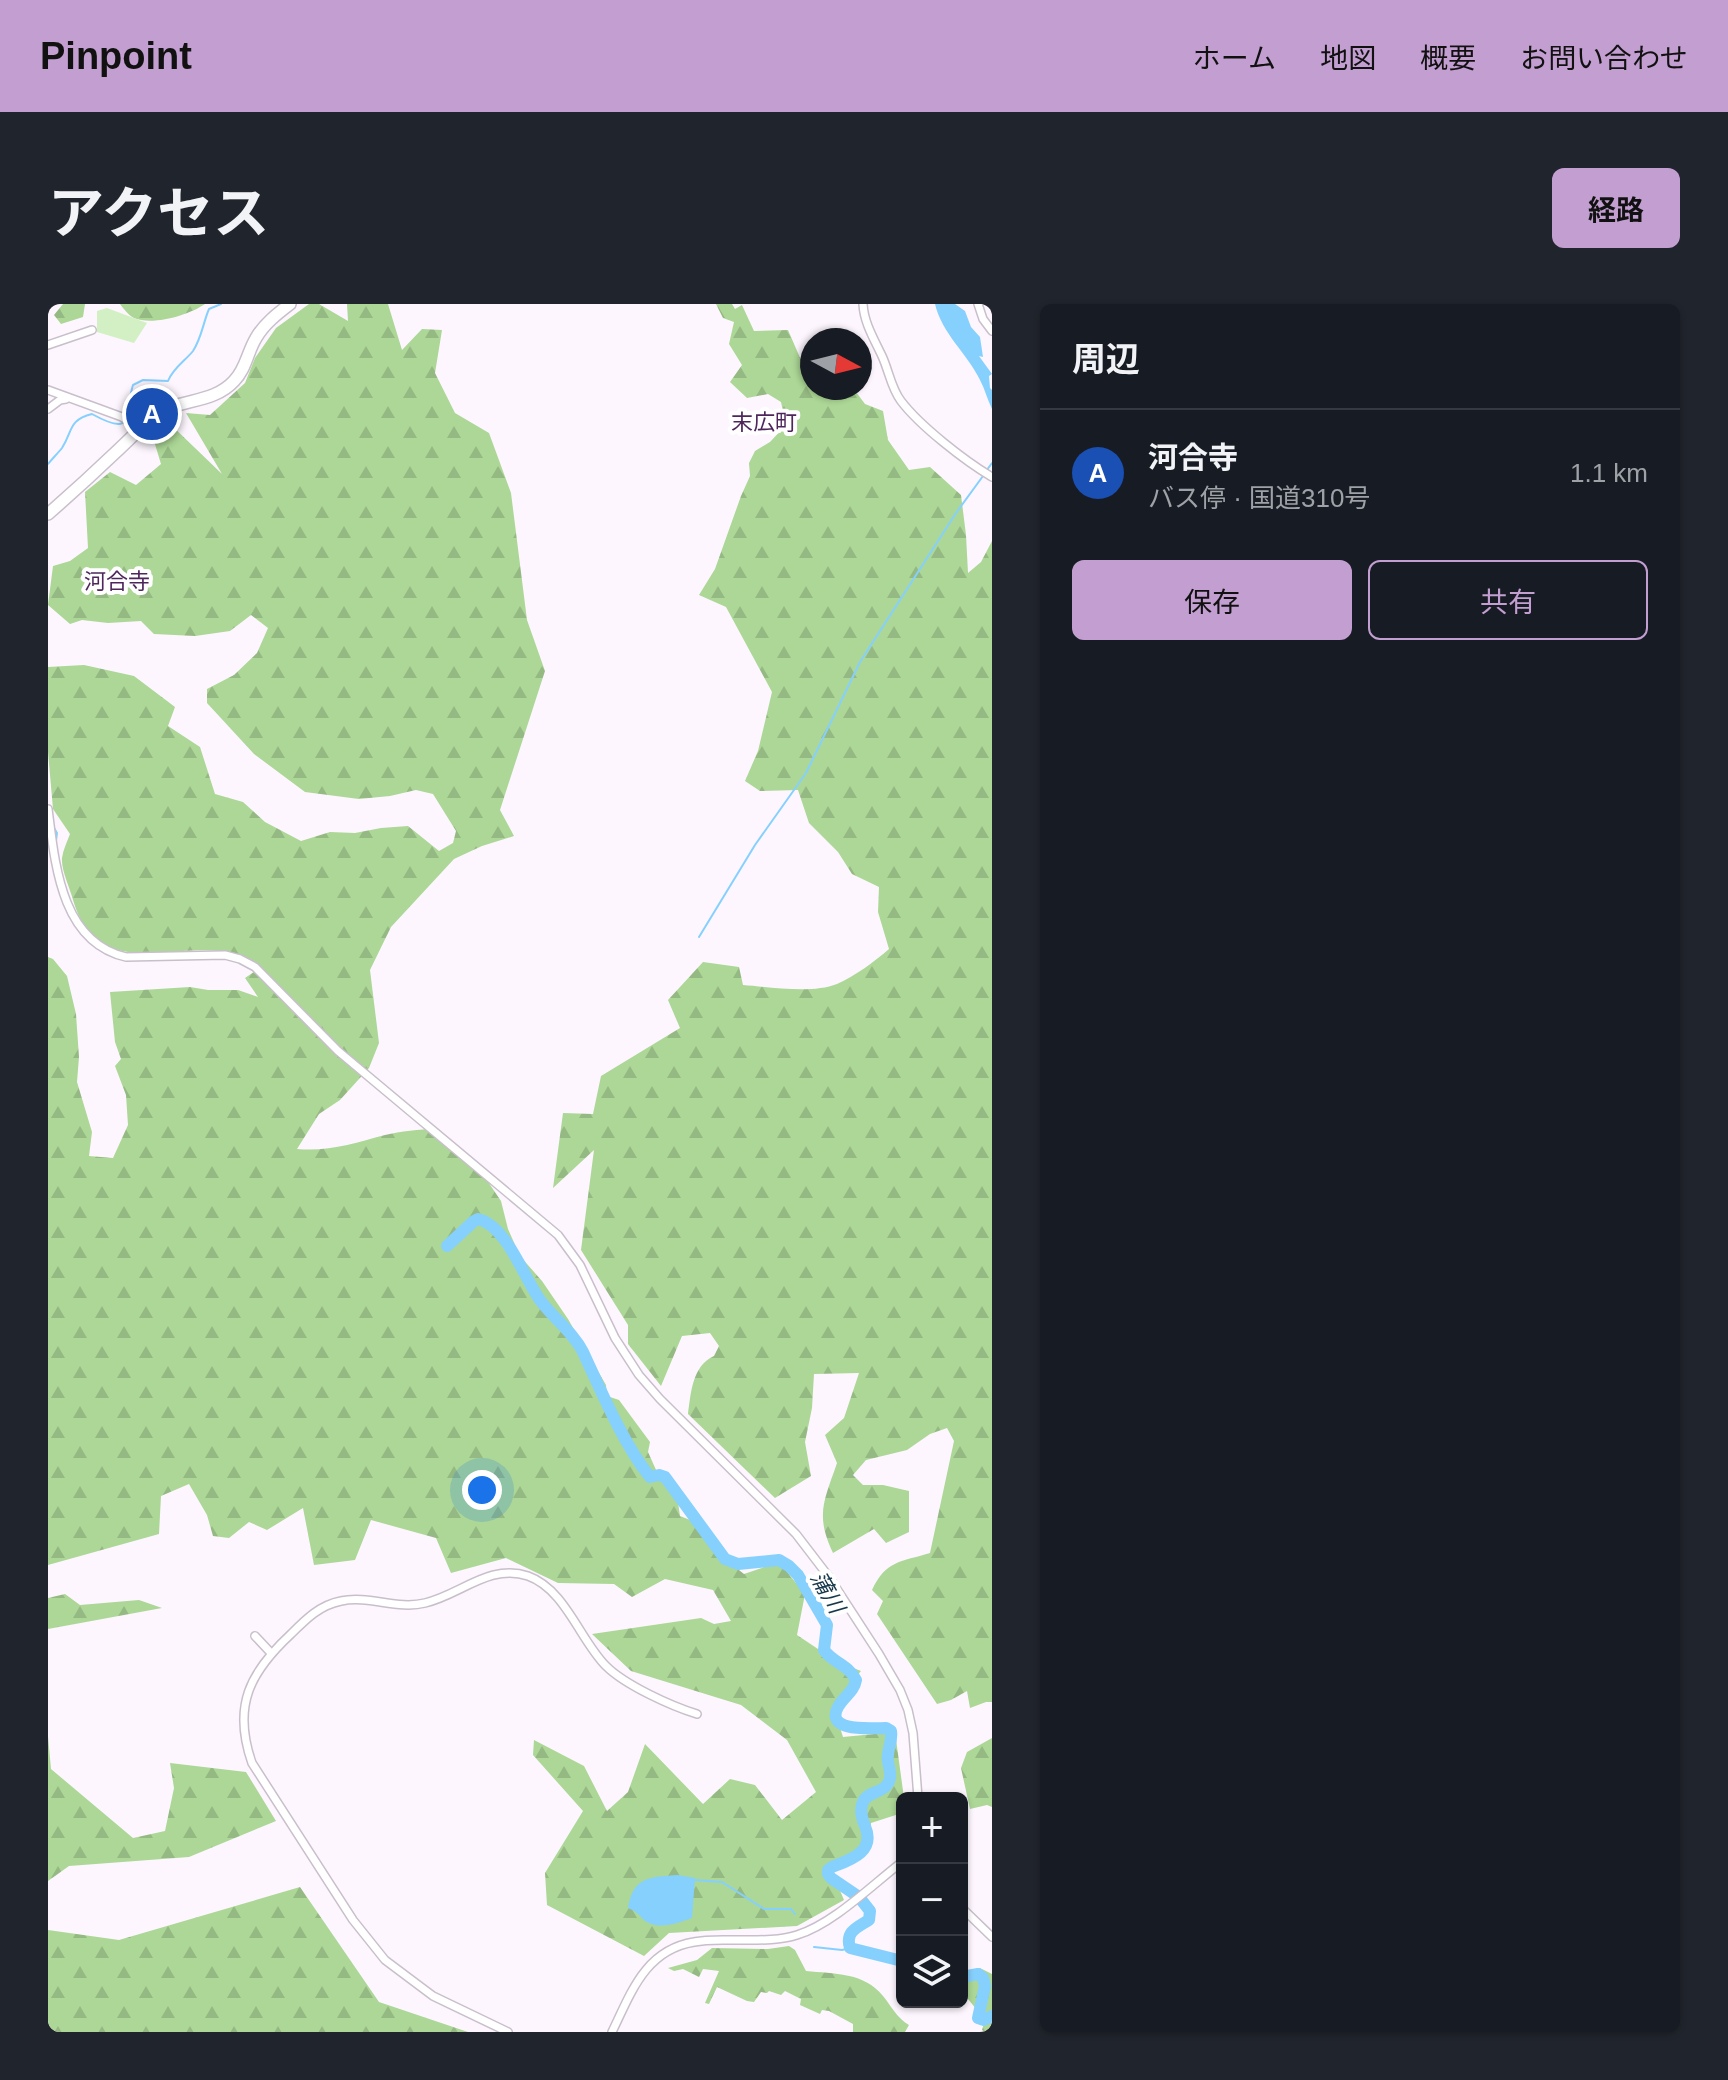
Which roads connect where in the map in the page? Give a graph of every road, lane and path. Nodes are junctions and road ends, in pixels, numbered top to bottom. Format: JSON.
{"nodes":[{"id":1,"x":290,"y":304,"type":"edge"},
{"id":2,"x":863,"y":304,"type":"edge"},
{"id":3,"x":978,"y":304,"type":"edge"},
{"id":4,"x":92,"y":330,"type":"dead end"},
{"id":5,"x":992,"y":331,"type":"edge"},
{"id":6,"x":49,"y":347,"type":"edge"},
{"id":7,"x":48,"y":390,"type":"edge"},
{"id":8,"x":71,"y":399,"type":"junction"},
{"id":9,"x":48,"y":409,"type":"edge"},
{"id":10,"x":136,"y":426,"type":"junction"},
{"id":11,"x":992,"y":477,"type":"edge"},
{"id":12,"x":48,"y":514,"type":"edge"},
{"id":13,"x":48,"y":812,"type":"edge"},
{"id":14,"x":255,"y":1636,"type":"dead end"},
{"id":15,"x":271,"y":1653,"type":"junction"},
{"id":16,"x":697,"y":1714,"type":"dead end"},
{"id":17,"x":917,"y":1792,"type":"edge"},
{"id":18,"x":899,"y":1864,"type":"edge"},
{"id":19,"x":968,"y":1914,"type":"edge"},
{"id":20,"x":992,"y":1937,"type":"edge"},
{"id":21,"x":508,"y":2032,"type":"edge"},
{"id":22,"x":612,"y":2032,"type":"edge"}],
"edges":[{"from":1,"to":10,"type":"highway"},
{"from":2,"to":11,"type":"street"},
{"from":3,"to":5,"type":"street"},
{"from":4,"to":6,"type":"street"},
{"from":7,"to":8,"type":"street"},
{"from":8,"to":9,"type":"street"},
{"from":8,"to":10,"type":"street"},
{"from":10,"to":12,"type":"highway"},
{"from":13,"to":17,"type":"street"},
{"from":14,"to":15,"type":"street"},
{"from":15,"to":16,"type":"street"},
{"from":15,"to":21,"type":"street"},
{"from":18,"to":22,"type":"street"},
{"from":19,"to":20,"type":"street"}]}
